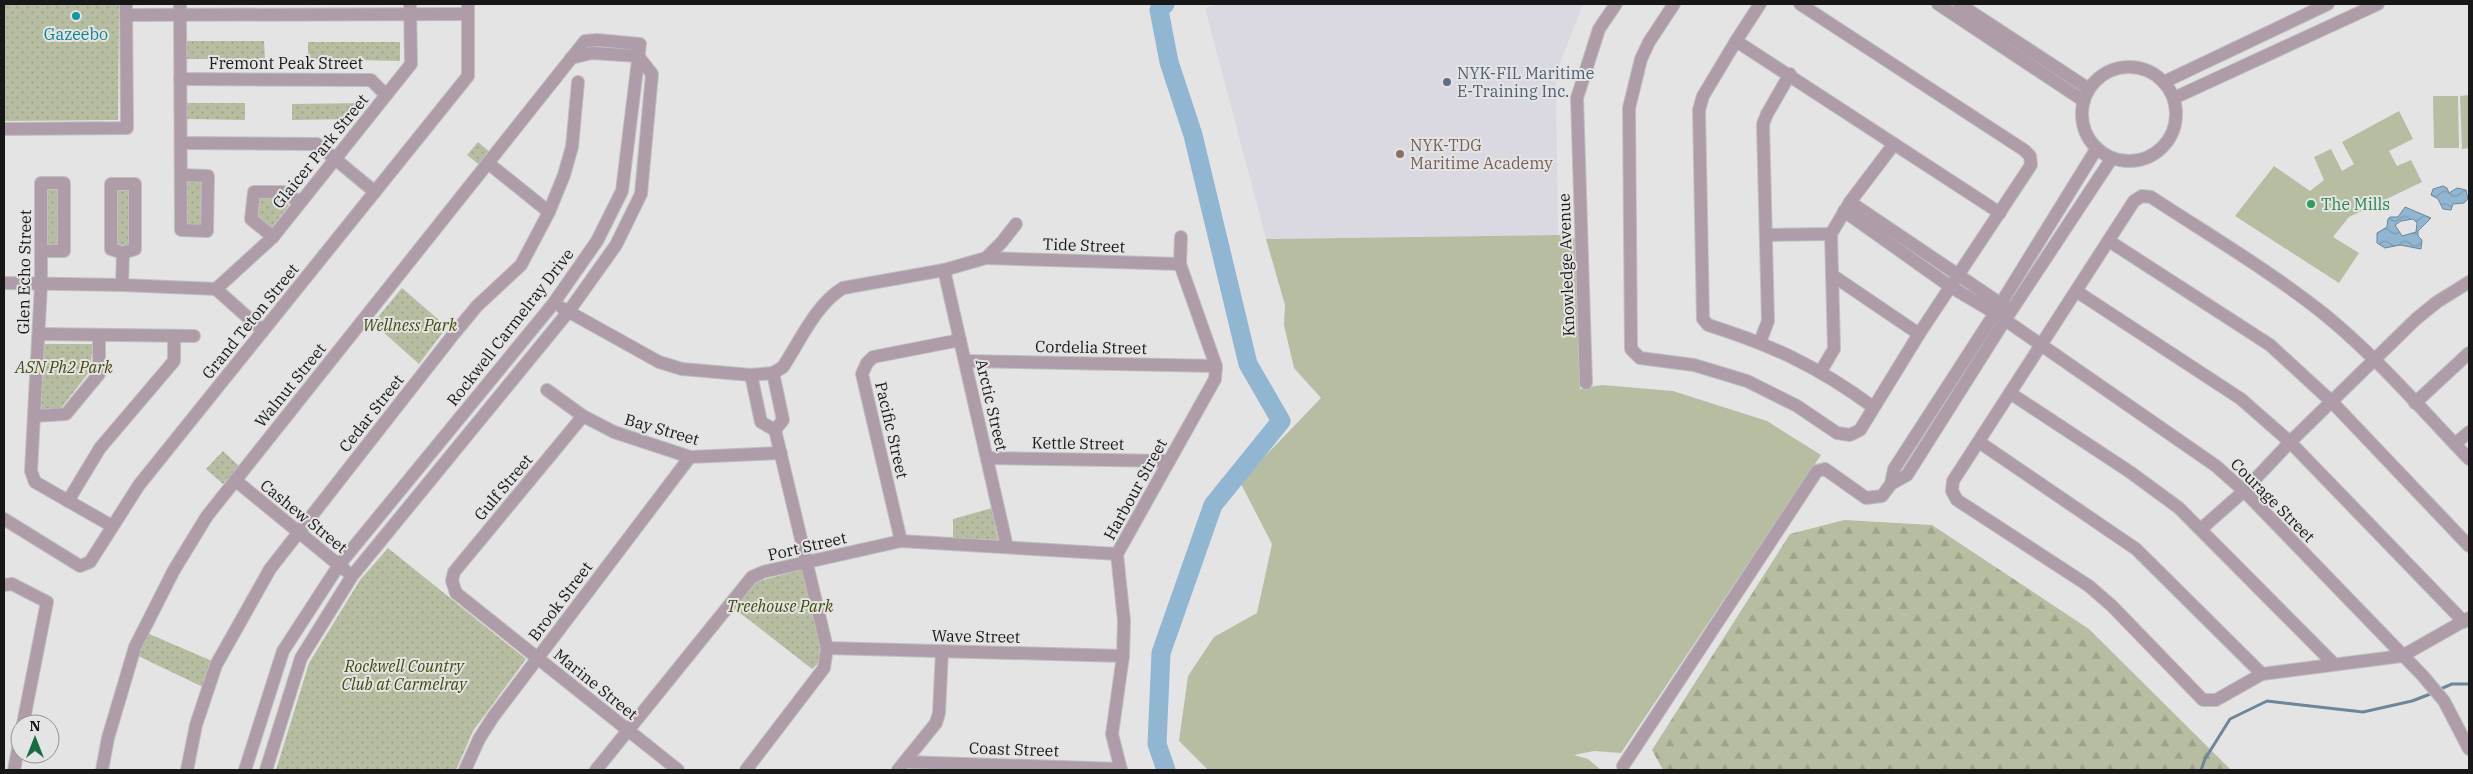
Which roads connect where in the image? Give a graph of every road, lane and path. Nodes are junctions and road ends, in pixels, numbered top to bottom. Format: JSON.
{"nodes":[{"id":1,"x":1616,"y":4,"type":"edge"},
{"id":2,"x":1674,"y":4,"type":"edge"},
{"id":3,"x":1760,"y":4,"type":"edge"},
{"id":4,"x":1800,"y":4,"type":"edge"},
{"id":5,"x":1938,"y":4,"type":"edge"},
{"id":6,"x":1959,"y":4,"type":"edge"},
{"id":7,"x":2328,"y":4,"type":"edge"},
{"id":8,"x":2378,"y":4,"type":"edge"},
{"id":9,"x":180,"y":9,"type":"edge"},
{"id":10,"x":410,"y":9,"type":"edge"},
{"id":11,"x":468,"y":9,"type":"edge"},
{"id":12,"x":126,"y":10,"type":"edge"},
{"id":13,"x":2316,"y":10,"type":"junction"},
{"id":14,"x":2280,"y":27,"type":"junction"},
{"id":15,"x":2325,"y":28,"type":"junction"},
{"id":16,"x":1736,"y":41,"type":"junction"},
{"id":17,"x":2288,"y":45,"type":"junction"},
{"id":18,"x":639,"y":50,"type":"junction"},
{"id":19,"x":1790,"y":74,"type":"junction"},
{"id":20,"x":180,"y":79,"type":"junction"},
{"id":21,"x":578,"y":82,"type":"dead end"},
{"id":22,"x":2164,"y":82,"type":"junction"},
{"id":23,"x":386,"y":94,"type":"junction"},
{"id":24,"x":2086,"y":95,"type":"junction"},
{"id":25,"x":2174,"y":98,"type":"junction"},
{"id":26,"x":4,"y":128,"type":"edge"},
{"id":27,"x":181,"y":143,"type":"junction"},
{"id":28,"x":1894,"y":144,"type":"junction"},
{"id":29,"x":2097,"y":148,"type":"junction"},
{"id":30,"x":336,"y":157,"type":"junction"},
{"id":31,"x":2112,"y":158,"type":"junction"},
{"id":32,"x":488,"y":163,"type":"junction"},
{"id":33,"x":181,"y":176,"type":"junction"},
{"id":34,"x":375,"y":192,"type":"junction"},
{"id":35,"x":300,"y":202,"type":"junction"},
{"id":36,"x":1847,"y":206,"type":"junction"},
{"id":37,"x":549,"y":212,"type":"junction"},
{"id":38,"x":2000,"y":213,"type":"junction"},
{"id":39,"x":1016,"y":224,"type":"dead end"},
{"id":40,"x":1831,"y":234,"type":"junction"},
{"id":41,"x":1767,"y":235,"type":"junction"},
{"id":42,"x":273,"y":237,"type":"junction"},
{"id":43,"x":1181,"y":238,"type":"dead end"},
{"id":44,"x":2108,"y":241,"type":"junction"},
{"id":45,"x":42,"y":251,"type":"junction"},
{"id":46,"x":123,"y":253,"type":"junction"},
{"id":47,"x":986,"y":258,"type":"junction"},
{"id":48,"x":1180,"y":264,"type":"junction"},
{"id":49,"x":944,"y":270,"type":"junction"},
{"id":50,"x":1959,"y":275,"type":"junction"},
{"id":51,"x":1832,"y":276,"type":"junction"},
{"id":52,"x":2469,"y":282,"type":"edge"},
{"id":53,"x":4,"y":284,"type":"edge"},
{"id":54,"x":41,"y":284,"type":"junction"},
{"id":55,"x":122,"y":285,"type":"junction"},
{"id":56,"x":1951,"y":287,"type":"junction"},
{"id":57,"x":216,"y":290,"type":"junction"},
{"id":58,"x":2076,"y":290,"type":"junction"},
{"id":59,"x":553,"y":304,"type":"junction"},
{"id":60,"x":569,"y":311,"type":"junction"},
{"id":61,"x":2003,"y":311,"type":"junction"},
{"id":62,"x":263,"y":331,"type":"junction"},
{"id":63,"x":39,"y":334,"type":"junction"},
{"id":64,"x":1920,"y":334,"type":"junction"},
{"id":65,"x":100,"y":335,"type":"junction"},
{"id":66,"x":174,"y":336,"type":"junction"},
{"id":67,"x":194,"y":336,"type":"dead end"},
{"id":68,"x":960,"y":340,"type":"junction"},
{"id":69,"x":1760,"y":342,"type":"junction"},
{"id":70,"x":2039,"y":345,"type":"junction"},
{"id":71,"x":2469,"y":353,"type":"edge"},
{"id":72,"x":2374,"y":360,"type":"junction"},
{"id":73,"x":965,"y":361,"type":"junction"},
{"id":74,"x":1216,"y":366,"type":"junction"},
{"id":75,"x":1821,"y":371,"type":"junction"},
{"id":76,"x":773,"y":373,"type":"junction"},
{"id":77,"x":751,"y":375,"type":"junction"},
{"id":78,"x":1586,"y":383,"type":"dead end"},
{"id":79,"x":548,"y":390,"type":"dead end"},
{"id":80,"x":2010,"y":393,"type":"junction"},
{"id":81,"x":2332,"y":402,"type":"junction"},
{"id":82,"x":2415,"y":403,"type":"junction"},
{"id":83,"x":1873,"y":407,"type":"junction"},
{"id":84,"x":34,"y":416,"type":"junction"},
{"id":85,"x":583,"y":416,"type":"junction"},
{"id":86,"x":775,"y":430,"type":"junction"},
{"id":87,"x":2469,"y":432,"type":"edge"},
{"id":88,"x":1979,"y":442,"type":"junction"},
{"id":89,"x":2290,"y":442,"type":"junction"},
{"id":90,"x":2455,"y":444,"type":"junction"},
{"id":91,"x":780,"y":453,"type":"junction"},
{"id":92,"x":690,"y":457,"type":"junction"},
{"id":93,"x":987,"y":458,"type":"junction"},
{"id":94,"x":2469,"y":459,"type":"edge"},
{"id":95,"x":1169,"y":461,"type":"junction"},
{"id":96,"x":235,"y":480,"type":"junction"},
{"id":97,"x":2244,"y":491,"type":"junction"},
{"id":98,"x":68,"y":501,"type":"junction"},
{"id":99,"x":4,"y":519,"type":"edge"},
{"id":100,"x":112,"y":526,"type":"junction"},
{"id":101,"x":2201,"y":529,"type":"junction"},
{"id":102,"x":298,"y":532,"type":"junction"},
{"id":103,"x":901,"y":541,"type":"junction"},
{"id":104,"x":2469,"y":546,"type":"edge"},
{"id":105,"x":1007,"y":547,"type":"junction"},
{"id":106,"x":1117,"y":554,"type":"junction"},
{"id":107,"x":807,"y":562,"type":"junction"},
{"id":108,"x":338,"y":565,"type":"junction"},
{"id":109,"x":352,"y":576,"type":"junction"},
{"id":110,"x":452,"y":581,"type":"joint"},
{"id":111,"x":4,"y":585,"type":"edge"},
{"id":112,"x":2466,"y":620,"type":"edge"},
{"id":113,"x":827,"y":648,"type":"junction"},
{"id":114,"x":942,"y":651,"type":"junction"},
{"id":115,"x":1123,"y":656,"type":"junction"},
{"id":116,"x":2402,"y":656,"type":"junction"},
{"id":117,"x":538,"y":658,"type":"junction"},
{"id":118,"x":2334,"y":664,"type":"junction"},
{"id":119,"x":2262,"y":674,"type":"junction"},
{"id":120,"x":25,"y":714,"type":"edge"},
{"id":121,"x":628,"y":730,"type":"junction"},
{"id":122,"x":2469,"y":749,"type":"edge"},
{"id":123,"x":901,"y":766,"type":"edge"},
{"id":124,"x":1623,"y":766,"type":"dead end"},
{"id":125,"x":102,"y":770,"type":"edge"},
{"id":126,"x":187,"y":770,"type":"edge"},
{"id":127,"x":245,"y":770,"type":"edge"},
{"id":128,"x":266,"y":770,"type":"edge"},
{"id":129,"x":465,"y":770,"type":"edge"},
{"id":130,"x":596,"y":770,"type":"edge"},
{"id":131,"x":678,"y":770,"type":"edge"},
{"id":132,"x":746,"y":770,"type":"edge"},
{"id":133,"x":1121,"y":770,"type":"edge"}],
"edges":[{"from":1,"to":78,"type":"street","name":"Knowledge Avenue"},
{"from":2,"to":83,"type":"street"},
{"from":3,"to":16,"type":"street"},
{"from":4,"to":38,"type":"street"},
{"from":5,"to":24,"type":"street"},
{"from":6,"to":24,"type":"street"},
{"from":7,"to":13,"type":"street"},
{"from":8,"to":15,"type":"street"},
{"from":9,"to":10,"type":"street"},
{"from":9,"to":12,"type":"street"},
{"from":9,"to":20,"type":"street"},
{"from":10,"to":11,"type":"street"},
{"from":10,"to":23,"type":"street","name":"Glaicer Park Street"},
{"from":11,"to":34,"type":"street","name":"Grand Teton Street"},
{"from":12,"to":26,"type":"street"},
{"from":13,"to":14,"type":"street"},
{"from":13,"to":15,"type":"street"},
{"from":14,"to":17,"type":"street"},
{"from":14,"to":22,"type":"street"},
{"from":15,"to":17,"type":"street"},
{"from":16,"to":19,"type":"street"},
{"from":16,"to":69,"type":"street"},
{"from":17,"to":25,"type":"street"},
{"from":18,"to":32,"type":"street","name":"Walnut Street"},
{"from":18,"to":59,"type":"street","name":"Rockwell Carmelray Drive"},
{"from":18,"to":60,"type":"street","name":"Rockwell Carmelray Drive"},
{"from":19,"to":28,"type":"street"},
{"from":19,"to":41,"type":"street"},
{"from":20,"to":23,"type":"street","name":"Fremont Peak Street"},
{"from":20,"to":27,"type":"street"},
{"from":21,"to":37,"type":"street","name":"Cedar Street"},
{"from":22,"to":24,"type":"street"},
{"from":22,"to":25,"type":"street"},
{"from":23,"to":30,"type":"street","name":"Glaicer Park Street"},
{"from":24,"to":29,"type":"street"},
{"from":25,"to":31,"type":"street"},
{"from":27,"to":30,"type":"street"},
{"from":27,"to":33,"type":"street"},
{"from":28,"to":36,"type":"street"},
{"from":28,"to":38,"type":"street"},
{"from":29,"to":31,"type":"street"},
{"from":29,"to":61,"type":"street"},
{"from":30,"to":34,"type":"street"},
{"from":30,"to":35,"type":"street","name":"Glaicer Park Street"},
{"from":31,"to":61,"type":"street"},
{"from":32,"to":37,"type":"street"},
{"from":32,"to":96,"type":"street","name":"Walnut Street"},
{"from":33,"to":33,"type":"street"},
{"from":34,"to":62,"type":"street","name":"Grand Teton Street"},
{"from":35,"to":42,"type":"street","name":"Glaicer Park Street"},
{"from":35,"to":42,"type":"street"},
{"from":36,"to":40,"type":"street"},
{"from":36,"to":50,"type":"street"},
{"from":36,"to":56,"type":"street"},
{"from":37,"to":102,"type":"street","name":"Cedar Street"},
{"from":38,"to":50,"type":"street"},
{"from":39,"to":47,"type":"street"},
{"from":40,"to":41,"type":"street"},
{"from":40,"to":51,"type":"street"},
{"from":41,"to":69,"type":"street"},
{"from":42,"to":57,"type":"street","name":"Glaicer Park Street"},
{"from":43,"to":48,"type":"street"},
{"from":44,"to":58,"type":"street"},
{"from":44,"to":72,"type":"street"},
{"from":44,"to":81,"type":"street"},
{"from":45,"to":45,"type":"street","name":"Glen Echo Street"},
{"from":45,"to":54,"type":"street","name":"Glen Echo Street"},
{"from":46,"to":46,"type":"street"},
{"from":46,"to":55,"type":"street"},
{"from":47,"to":48,"type":"street","name":"Tide Street"},
{"from":47,"to":49,"type":"street"},
{"from":48,"to":74,"type":"street"},
{"from":49,"to":68,"type":"street","name":"Arctic Street"},
{"from":49,"to":76,"type":"street"},
{"from":50,"to":56,"type":"street"},
{"from":50,"to":61,"type":"street"},
{"from":51,"to":64,"type":"street"},
{"from":51,"to":75,"type":"street"},
{"from":52,"to":72,"type":"street"},
{"from":53,"to":54,"type":"street"},
{"from":54,"to":55,"type":"street"},
{"from":54,"to":63,"type":"street","name":"Glen Echo Street"},
{"from":55,"to":57,"type":"street"},
{"from":56,"to":61,"type":"street"},
{"from":56,"to":64,"type":"street"},
{"from":57,"to":62,"type":"street"},
{"from":58,"to":70,"type":"street"},
{"from":58,"to":89,"type":"street"},
{"from":59,"to":60,"type":"street"},
{"from":59,"to":108,"type":"street","name":"Rockwell Carmelray Drive"},
{"from":60,"to":77,"type":"street"},
{"from":60,"to":109,"type":"street","name":"Rockwell Carmelray Drive"},
{"from":61,"to":70,"type":"street","name":"Courage Street"},
{"from":61,"to":124,"type":"street"},
{"from":62,"to":100,"type":"street","name":"Grand Teton Street"},
{"from":63,"to":65,"type":"street"},
{"from":63,"to":84,"type":"street","name":"Glen Echo Street"},
{"from":64,"to":83,"type":"street"},
{"from":65,"to":66,"type":"street"},
{"from":65,"to":84,"type":"street"},
{"from":66,"to":67,"type":"street"},
{"from":66,"to":98,"type":"street"},
{"from":68,"to":73,"type":"street","name":"Arctic Street"},
{"from":68,"to":103,"type":"street","name":"Pacific Street"},
{"from":69,"to":75,"type":"street"},
{"from":70,"to":80,"type":"street"},
{"from":70,"to":97,"type":"street","name":"Courage Street"},
{"from":71,"to":82,"type":"street"},
{"from":72,"to":81,"type":"street"},
{"from":72,"to":82,"type":"street"},
{"from":73,"to":74,"type":"street","name":"Cordelia Street"},
{"from":73,"to":93,"type":"street","name":"Arctic Street"},
{"from":74,"to":95,"type":"street","name":"Harbour Street"},
{"from":75,"to":83,"type":"street"},
{"from":76,"to":77,"type":"street"},
{"from":76,"to":86,"type":"street"},
{"from":77,"to":86,"type":"street"},
{"from":79,"to":85,"type":"street","name":"Bay Street"},
{"from":80,"to":88,"type":"street"},
{"from":80,"to":101,"type":"street"},
{"from":81,"to":89,"type":"street"},
{"from":81,"to":104,"type":"street"},
{"from":82,"to":90,"type":"street"},
{"from":84,"to":98,"type":"street","name":"Glen Echo Street"},
{"from":85,"to":92,"type":"street","name":"Bay Street"},
{"from":85,"to":110,"type":"street","name":"Gulf Street"},
{"from":86,"to":91,"type":"street"},
{"from":87,"to":90,"type":"street"},
{"from":88,"to":119,"type":"street"},
{"from":88,"to":119,"type":"street"},
{"from":89,"to":97,"type":"street"},
{"from":89,"to":112,"type":"street"},
{"from":90,"to":94,"type":"street"},
{"from":91,"to":92,"type":"street","name":"Bay Street"},
{"from":91,"to":107,"type":"street"},
{"from":92,"to":117,"type":"street","name":"Brook Street"},
{"from":93,"to":95,"type":"street","name":"Kettle Street"},
{"from":93,"to":105,"type":"street","name":"Arctic Street"},
{"from":95,"to":106,"type":"street","name":"Harbour Street"},
{"from":96,"to":102,"type":"street","name":"Cashew Street"},
{"from":96,"to":125,"type":"street","name":"Walnut Street"},
{"from":97,"to":101,"type":"street"},
{"from":97,"to":116,"type":"street","name":"Courage Street"},
{"from":98,"to":100,"type":"street","name":"Glen Echo Street"},
{"from":99,"to":100,"type":"street","name":"Grand Teton Street"},
{"from":101,"to":118,"type":"street"},
{"from":102,"to":108,"type":"street","name":"Cashew Street"},
{"from":102,"to":126,"type":"street","name":"Cedar Street"},
{"from":103,"to":105,"type":"street","name":"Port Street"},
{"from":103,"to":107,"type":"street","name":"Port Street"},
{"from":105,"to":106,"type":"street","name":"Port Street"},
{"from":106,"to":115,"type":"street","name":"Harbour Street"},
{"from":107,"to":113,"type":"street"},
{"from":107,"to":121,"type":"street","name":"Port Street"},
{"from":108,"to":109,"type":"street","name":"Cashew Street"},
{"from":108,"to":127,"type":"street","name":"Rockwell Carmelray Drive"},
{"from":109,"to":128,"type":"street","name":"Rockwell Carmelray Drive"},
{"from":110,"to":117,"type":"street","name":"Marine Street"},
{"from":111,"to":120,"type":"street"},
{"from":112,"to":116,"type":"street"},
{"from":113,"to":114,"type":"street","name":"Wave Street"},
{"from":113,"to":132,"type":"street"},
{"from":114,"to":115,"type":"street","name":"Wave Street"},
{"from":114,"to":123,"type":"street"},
{"from":115,"to":133,"type":"street","name":"Harbour Street"},
{"from":116,"to":118,"type":"street"},
{"from":116,"to":122,"type":"street","name":"Courage Street"},
{"from":117,"to":121,"type":"street","name":"Marine Street"},
{"from":117,"to":129,"type":"street","name":"Brook Street"},
{"from":118,"to":119,"type":"street"},
{"from":121,"to":130,"type":"street","name":"Port Street"},
{"from":121,"to":131,"type":"street","name":"Marine Street"},
{"from":123,"to":133,"type":"street","name":"Coast Street"}]}
